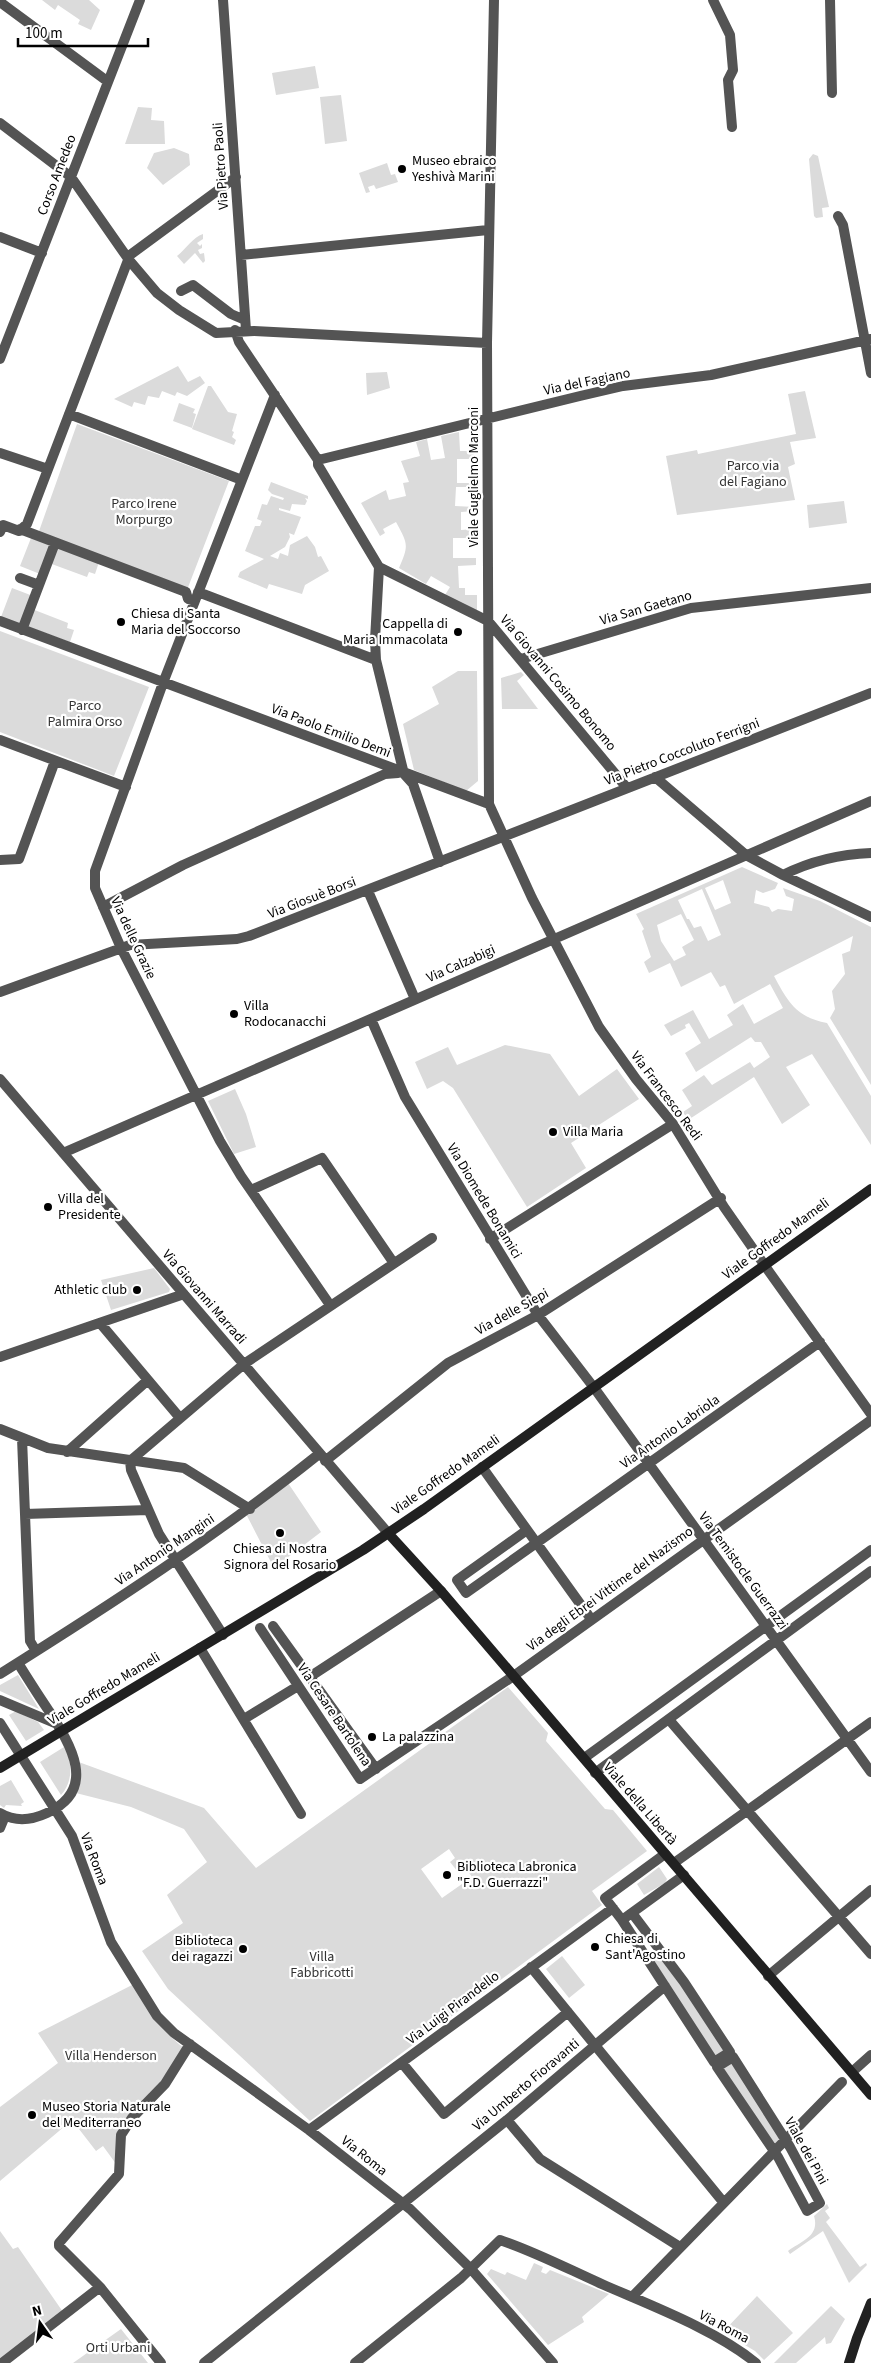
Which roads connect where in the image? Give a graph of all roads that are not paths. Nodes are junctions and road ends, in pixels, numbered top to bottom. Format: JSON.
{"nodes":[{"id":1,"x":140,"y":0,"type":"edge"},
{"id":2,"x":223,"y":0,"type":"edge"},
{"id":3,"x":494,"y":0,"type":"edge"},
{"id":4,"x":713,"y":0,"type":"edge"},
{"id":5,"x":830,"y":0,"type":"edge"},
{"id":6,"x":0,"y":2,"type":"edge"},
{"id":7,"x":108,"y":81,"type":"junction"},
{"id":8,"x":832,"y":93,"type":"dead end"},
{"id":9,"x":0,"y":123,"type":"edge"},
{"id":10,"x":732,"y":127,"type":"dead end"},
{"id":11,"x":71,"y":177,"type":"junction"},
{"id":12,"x":236,"y":177,"type":"junction"},
{"id":13,"x":838,"y":216,"type":"dead end"},
{"id":14,"x":488,"y":230,"type":"junction"},
{"id":15,"x":0,"y":237,"type":"edge"},
{"id":16,"x":42,"y":252,"type":"junction"},
{"id":17,"x":241,"y":255,"type":"junction"},
{"id":18,"x":129,"y":260,"type":"junction"},
{"id":19,"x":182,"y":291,"type":"dead end"},
{"id":20,"x":246,"y":325,"type":"junction"},
{"id":21,"x":235,"y":330,"type":"junction"},
{"id":22,"x":868,"y":341,"type":"edge"},
{"id":23,"x":487,"y":342,"type":"junction"},
{"id":24,"x":0,"y":360,"type":"edge"},
{"id":25,"x":871,"y":373,"type":"edge"},
{"id":26,"x":275,"y":395,"type":"junction"},
{"id":27,"x":69,"y":414,"type":"junction"},
{"id":28,"x":487,"y":420,"type":"junction"},
{"id":29,"x":0,"y":453,"type":"edge"},
{"id":30,"x":318,"y":460,"type":"junction"},
{"id":31,"x":48,"y":469,"type":"junction"},
{"id":32,"x":244,"y":477,"type":"junction"},
{"id":33,"x":20,"y":529,"type":"junction"},
{"id":34,"x":0,"y":532,"type":"edge"},
{"id":35,"x":55,"y":543,"type":"junction"},
{"id":36,"x":380,"y":567,"type":"junction"},
{"id":37,"x":20,"y":578,"type":"dead end"},
{"id":38,"x":39,"y":585,"type":"junction"},
{"id":39,"x":871,"y":588,"type":"edge"},
{"id":40,"x":196,"y":597,"type":"junction"},
{"id":41,"x":0,"y":621,"type":"edge"},
{"id":42,"x":488,"y":621,"type":"junction"},
{"id":43,"x":22,"y":630,"type":"junction"},
{"id":44,"x":521,"y":659,"type":"junction"},
{"id":45,"x":376,"y":660,"type":"junction"},
{"id":46,"x":163,"y":683,"type":"junction"},
{"id":47,"x":871,"y":693,"type":"edge"},
{"id":48,"x":0,"y":740,"type":"edge"},
{"id":49,"x":55,"y":761,"type":"junction"},
{"id":50,"x":404,"y":774,"type":"junction"},
{"id":51,"x":655,"y":777,"type":"junction"},
{"id":52,"x":126,"y":787,"type":"junction"},
{"id":53,"x":627,"y":788,"type":"junction"},
{"id":54,"x":871,"y":801,"type":"edge"},
{"id":55,"x":490,"y":804,"type":"junction"},
{"id":56,"x":503,"y":837,"type":"junction"},
{"id":57,"x":871,"y":853,"type":"edge"},
{"id":58,"x":746,"y":855,"type":"junction"},
{"id":59,"x":0,"y":860,"type":"edge"},
{"id":60,"x":440,"y":862,"type":"junction"},
{"id":61,"x":783,"y":875,"type":"junction"},
{"id":62,"x":368,"y":891,"type":"junction"},
{"id":63,"x":103,"y":907,"type":"junction"},
{"id":64,"x":871,"y":917,"type":"edge"},
{"id":65,"x":554,"y":939,"type":"junction"},
{"id":66,"x":121,"y":948,"type":"junction"},
{"id":67,"x":0,"y":992,"type":"edge"},
{"id":68,"x":414,"y":999,"type":"junction"},
{"id":69,"x":371,"y":1019,"type":"junction"},
{"id":70,"x":0,"y":1079,"type":"edge"},
{"id":71,"x":196,"y":1094,"type":"junction"},
{"id":72,"x":673,"y":1124,"type":"junction"},
{"id":73,"x":63,"y":1153,"type":"junction"},
{"id":74,"x":871,"y":1189,"type":"edge"},
{"id":75,"x":251,"y":1190,"type":"junction"},
{"id":76,"x":721,"y":1198,"type":"junction"},
{"id":77,"x":432,"y":1238,"type":"dead end"},
{"id":78,"x":490,"y":1239,"type":"junction"},
{"id":79,"x":393,"y":1262,"type":"junction"},
{"id":80,"x":764,"y":1264,"type":"junction"},
{"id":81,"x":184,"y":1294,"type":"junction"},
{"id":82,"x":330,"y":1306,"type":"junction"},
{"id":83,"x":538,"y":1315,"type":"junction"},
{"id":84,"x":100,"y":1323,"type":"junction"},
{"id":85,"x":820,"y":1342,"type":"junction"},
{"id":86,"x":0,"y":1357,"type":"edge"},
{"id":87,"x":244,"y":1364,"type":"junction"},
{"id":88,"x":148,"y":1380,"type":"junction"},
{"id":89,"x":593,"y":1387,"type":"junction"},
{"id":90,"x":871,"y":1414,"type":"edge"},
{"id":91,"x":180,"y":1418,"type":"junction"},
{"id":92,"x":871,"y":1420,"type":"edge"},
{"id":93,"x":0,"y":1429,"type":"edge"},
{"id":94,"x":22,"y":1438,"type":"junction"},
{"id":95,"x":67,"y":1452,"type":"junction"},
{"id":96,"x":322,"y":1458,"type":"junction"},
{"id":97,"x":130,"y":1461,"type":"junction"},
{"id":98,"x":649,"y":1464,"type":"junction"},
{"id":99,"x":482,"y":1467,"type":"junction"},
{"id":100,"x":250,"y":1509,"type":"junction"},
{"id":101,"x":148,"y":1510,"type":"junction"},
{"id":102,"x":25,"y":1514,"type":"junction"},
{"id":103,"x":527,"y":1530,"type":"junction"},
{"id":104,"x":388,"y":1533,"type":"junction"},
{"id":105,"x":703,"y":1539,"type":"junction"},
{"id":106,"x":536,"y":1543,"type":"junction"},
{"id":107,"x":871,"y":1550,"type":"edge"},
{"id":108,"x":178,"y":1560,"type":"junction"},
{"id":109,"x":871,"y":1571,"type":"edge"},
{"id":110,"x":441,"y":1592,"type":"junction"},
{"id":111,"x":590,"y":1619,"type":"junction"},
{"id":112,"x":273,"y":1626,"type":"dead end"},
{"id":113,"x":766,"y":1626,"type":"junction"},
{"id":114,"x":260,"y":1628,"type":"dead end"},
{"id":115,"x":223,"y":1635,"type":"junction"},
{"id":116,"x":776,"y":1640,"type":"junction"},
{"id":117,"x":200,"y":1648,"type":"junction"},
{"id":118,"x":36,"y":1651,"type":"junction"},
{"id":119,"x":19,"y":1662,"type":"junction"},
{"id":120,"x":0,"y":1674,"type":"edge"},
{"id":121,"x":312,"y":1676,"type":"junction"},
{"id":122,"x":512,"y":1677,"type":"junction"},
{"id":123,"x":298,"y":1686,"type":"junction"},
{"id":124,"x":0,"y":1700,"type":"edge"},
{"id":125,"x":244,"y":1719,"type":"junction"},
{"id":126,"x":671,"y":1722,"type":"dead end"},
{"id":127,"x":871,"y":1722,"type":"edge"},
{"id":128,"x":0,"y":1723,"type":"edge"},
{"id":129,"x":60,"y":1727,"type":"junction"},
{"id":130,"x":848,"y":1739,"type":"junction"},
{"id":131,"x":602,"y":1744,"type":"junction"},
{"id":132,"x":19,"y":1756,"type":"junction"},
{"id":133,"x":587,"y":1756,"type":"dead end"},
{"id":134,"x":614,"y":1759,"type":"junction"},
{"id":135,"x":0,"y":1768,"type":"edge"},
{"id":136,"x":376,"y":1769,"type":"junction"},
{"id":137,"x":871,"y":1772,"type":"edge"},
{"id":138,"x":595,"y":1774,"type":"junction"},
{"id":139,"x":54,"y":1810,"type":"junction"},
{"id":140,"x":746,"y":1810,"type":"junction"},
{"id":141,"x":301,"y":1814,"type":"dead end"},
{"id":142,"x":3,"y":1815,"type":"edge"},
{"id":143,"x":0,"y":1828,"type":"edge"},
{"id":144,"x":665,"y":1854,"type":"junction"},
{"id":145,"x":674,"y":1863,"type":"junction"},
{"id":146,"x":684,"y":1875,"type":"junction"},
{"id":147,"x":871,"y":1890,"type":"edge"},
{"id":148,"x":613,"y":1908,"type":"junction"},
{"id":149,"x":632,"y":1913,"type":"junction"},
{"id":150,"x":838,"y":1917,"type":"junction"},
{"id":151,"x":622,"y":1920,"type":"junction"},
{"id":152,"x":871,"y":1954,"type":"edge"},
{"id":153,"x":532,"y":1967,"type":"junction"},
{"id":154,"x":768,"y":1976,"type":"junction"},
{"id":155,"x":665,"y":1986,"type":"junction"},
{"id":156,"x":568,"y":2012,"type":"junction"},
{"id":157,"x":190,"y":2044,"type":"junction"},
{"id":158,"x":594,"y":2045,"type":"junction"},
{"id":159,"x":731,"y":2054,"type":"junction"},
{"id":160,"x":871,"y":2056,"type":"edge"},
{"id":161,"x":402,"y":2062,"type":"junction"},
{"id":162,"x":716,"y":2064,"type":"junction"},
{"id":163,"x":852,"y":2072,"type":"junction"},
{"id":164,"x":842,"y":2082,"type":"dead end"},
{"id":165,"x":871,"y":2095,"type":"edge"},
{"id":166,"x":507,"y":2120,"type":"junction"},
{"id":167,"x":310,"y":2130,"type":"junction"},
{"id":168,"x":786,"y":2139,"type":"junction"},
{"id":169,"x":774,"y":2152,"type":"junction"},
{"id":170,"x":724,"y":2203,"type":"junction"},
{"id":171,"x":403,"y":2204,"type":"junction"},
{"id":172,"x":680,"y":2247,"type":"junction"},
{"id":173,"x":471,"y":2269,"type":"junction"},
{"id":174,"x":100,"y":2287,"type":"junction"},
{"id":175,"x":632,"y":2297,"type":"junction"},
{"id":176,"x":871,"y":2303,"type":"edge"},
{"id":177,"x":2,"y":2363,"type":"edge"},
{"id":178,"x":161,"y":2363,"type":"edge"},
{"id":179,"x":204,"y":2363,"type":"edge"},
{"id":180,"x":355,"y":2363,"type":"edge"},
{"id":181,"x":552,"y":2363,"type":"edge"},
{"id":182,"x":756,"y":2363,"type":"edge"},
{"id":183,"x":850,"y":2363,"type":"edge"}],
"edges":[{"from":1,"to":7,"type":"street","name":"Corso Amedeo"},
{"from":2,"to":12,"type":"street","name":"Via Pietro Paoli"},
{"from":3,"to":14,"type":"street","name":"Viale Guglielmo Marconi"},
{"from":4,"to":10,"type":"street"},
{"from":5,"to":8,"type":"street"},
{"from":6,"to":7,"type":"street"},
{"from":7,"to":11,"type":"street","name":"Corso Amedeo"},
{"from":9,"to":11,"type":"street"},
{"from":11,"to":16,"type":"street","name":"Corso Amedeo"},
{"from":11,"to":18,"type":"street"},
{"from":12,"to":17,"type":"street","name":"Via Pietro Paoli"},
{"from":12,"to":18,"type":"street"},
{"from":13,"to":22,"type":"street"},
{"from":14,"to":17,"type":"street"},
{"from":14,"to":23,"type":"street","name":"Viale Guglielmo Marconi"},
{"from":15,"to":16,"type":"street"},
{"from":16,"to":24,"type":"street","name":"Corso Amedeo"},
{"from":17,"to":20,"type":"street","name":"Via Pietro Paoli"},
{"from":18,"to":21,"type":"street"},
{"from":18,"to":27,"type":"street"},
{"from":19,"to":20,"type":"street"},
{"from":20,"to":21,"type":"street"},
{"from":20,"to":23,"type":"street"},
{"from":21,"to":26,"type":"street"},
{"from":22,"to":25,"type":"street"},
{"from":22,"to":28,"type":"street","name":"Via del Fagiano"},
{"from":23,"to":28,"type":"street","name":"Viale Guglielmo Marconi"},
{"from":26,"to":30,"type":"street"},
{"from":26,"to":32,"type":"street","name":"Via delle Grazie"},
{"from":27,"to":31,"type":"street"},
{"from":27,"to":32,"type":"street"},
{"from":28,"to":30,"type":"street","name":"Via del Fagiano"},
{"from":28,"to":42,"type":"street","name":"Viale Guglielmo Marconi"},
{"from":29,"to":31,"type":"street"},
{"from":30,"to":36,"type":"street"},
{"from":31,"to":33,"type":"street"},
{"from":32,"to":40,"type":"street","name":"Via delle Grazie"},
{"from":33,"to":34,"type":"street"},
{"from":33,"to":35,"type":"street"},
{"from":35,"to":38,"type":"street"},
{"from":35,"to":40,"type":"street"},
{"from":36,"to":42,"type":"street","name":"Via Giovanni Cosimo Bonomo"},
{"from":36,"to":45,"type":"street"},
{"from":37,"to":38,"type":"street"},
{"from":38,"to":43,"type":"street"},
{"from":39,"to":44,"type":"street","name":"Via San Gaetano"},
{"from":40,"to":45,"type":"street"},
{"from":40,"to":46,"type":"street","name":"Via delle Grazie"},
{"from":41,"to":43,"type":"street","name":"Via Paolo Emilio Demi"},
{"from":42,"to":44,"type":"street","name":"Via Giovanni Cosimo Bonomo"},
{"from":42,"to":55,"type":"street","name":"Viale Guglielmo Marconi"},
{"from":43,"to":46,"type":"street","name":"Via Paolo Emilio Demi"},
{"from":44,"to":53,"type":"street","name":"Via Giovanni Cosimo Bonomo"},
{"from":45,"to":50,"type":"street"},
{"from":46,"to":50,"type":"street","name":"Via Paolo Emilio Demi"},
{"from":46,"to":52,"type":"street","name":"Via delle Grazie"},
{"from":47,"to":51,"type":"street","name":"Via Pietro Coccoluto Ferrigni"},
{"from":48,"to":49,"type":"street"},
{"from":49,"to":52,"type":"street"},
{"from":49,"to":59,"type":"street"},
{"from":50,"to":55,"type":"street","name":"Via Paolo Emilio Demi"},
{"from":50,"to":60,"type":"street"},
{"from":50,"to":63,"type":"street"},
{"from":51,"to":53,"type":"street","name":"Via Pietro Coccoluto Ferrigni"},
{"from":51,"to":58,"type":"street"},
{"from":52,"to":63,"type":"street","name":"Via delle Grazie"},
{"from":53,"to":56,"type":"street","name":"Via Pietro Coccoluto Ferrigni"},
{"from":54,"to":58,"type":"street","name":"Via Calzabigi"},
{"from":55,"to":56,"type":"street","name":"Viale Guglielmo Marconi"},
{"from":56,"to":60,"type":"street","name":"Via Giosuè Borsi"},
{"from":56,"to":65,"type":"street","name":"Viale Guglielmo Marconi"},
{"from":57,"to":61,"type":"street"},
{"from":58,"to":61,"type":"street"},
{"from":58,"to":65,"type":"street","name":"Via Calzabigi"},
{"from":60,"to":62,"type":"street","name":"Via Giosuè Borsi"},
{"from":61,"to":64,"type":"street"},
{"from":62,"to":66,"type":"street","name":"Via Giosuè Borsi"},
{"from":62,"to":68,"type":"street"},
{"from":63,"to":66,"type":"street","name":"Via delle Grazie"},
{"from":65,"to":68,"type":"street","name":"Via Calzabigi"},
{"from":65,"to":72,"type":"street","name":"Via Francesco Redi"},
{"from":66,"to":67,"type":"street","name":"Via Giosuè Borsi"},
{"from":66,"to":71,"type":"street","name":"Via delle Grazie"},
{"from":68,"to":69,"type":"street","name":"Via Calzabigi"},
{"from":69,"to":71,"type":"street","name":"Via Calzabigi"},
{"from":69,"to":78,"type":"street","name":"Via Diomede Bonamici"},
{"from":70,"to":73,"type":"street","name":"Via Giovanni Marradi"},
{"from":71,"to":73,"type":"street","name":"Via Calzabigi"},
{"from":71,"to":75,"type":"street","name":"Via delle Grazie"},
{"from":72,"to":76,"type":"street","name":"Via Francesco Redi"},
{"from":72,"to":78,"type":"street"},
{"from":73,"to":81,"type":"street","name":"Via Giovanni Marradi"},
{"from":74,"to":80,"type":"street","name":"Viale Goffredo Mameli"},
{"from":75,"to":79,"type":"street"},
{"from":75,"to":82,"type":"street","name":"Via delle Grazie"},
{"from":76,"to":80,"type":"street","name":"Via Francesco Redi"},
{"from":76,"to":83,"type":"street","name":"Via delle Siepi"},
{"from":77,"to":79,"type":"street"},
{"from":78,"to":83,"type":"street","name":"Via Diomede Bonamici"},
{"from":79,"to":82,"type":"street"},
{"from":80,"to":85,"type":"street","name":"Via Francesco Redi"},
{"from":80,"to":89,"type":"street","name":"Viale Goffredo Mameli"},
{"from":81,"to":84,"type":"street"},
{"from":81,"to":87,"type":"street","name":"Via Giovanni Marradi"},
{"from":82,"to":87,"type":"street"},
{"from":83,"to":89,"type":"street","name":"Via Diomede Bonamici"},
{"from":83,"to":96,"type":"street","name":"Via delle Siepi"},
{"from":84,"to":86,"type":"street"},
{"from":84,"to":88,"type":"street"},
{"from":85,"to":90,"type":"street","name":"Via Francesco Redi"},
{"from":85,"to":98,"type":"street","name":"Via Antonio Labriola"},
{"from":87,"to":91,"type":"street"},
{"from":87,"to":96,"type":"street","name":"Via Giovanni Marradi"},
{"from":88,"to":91,"type":"street"},
{"from":88,"to":95,"type":"street"},
{"from":89,"to":98,"type":"street","name":"Via Temistocle Guerrazzi"},
{"from":89,"to":99,"type":"street","name":"Viale Goffredo Mameli"},
{"from":91,"to":97,"type":"street"},
{"from":92,"to":105,"type":"street","name":"Via degli Ebrei Vittime del Nazismo"},
{"from":93,"to":94,"type":"street"},
{"from":94,"to":95,"type":"street"},
{"from":94,"to":102,"type":"street"},
{"from":95,"to":97,"type":"street"},
{"from":96,"to":100,"type":"street","name":"Via Antonio Mangini"},
{"from":96,"to":104,"type":"street","name":"Via Giovanni Marradi"},
{"from":97,"to":100,"type":"street"},
{"from":97,"to":101,"type":"street"},
{"from":98,"to":105,"type":"street","name":"Via Temistocle Guerrazzi"},
{"from":98,"to":106,"type":"street","name":"Via Antonio Labriola"},
{"from":99,"to":103,"type":"street"},
{"from":99,"to":104,"type":"street","name":"Viale Goffredo Mameli"},
{"from":100,"to":108,"type":"street","name":"Via Antonio Mangini"},
{"from":101,"to":102,"type":"street"},
{"from":101,"to":108,"type":"street"},
{"from":102,"to":118,"type":"street"},
{"from":103,"to":106,"type":"street"},
{"from":103,"to":106,"type":"street","name":"Via Antonio Labriola"},
{"from":104,"to":110,"type":"street","name":"Viale della Libertà"},
{"from":104,"to":115,"type":"street","name":"Viale Goffredo Mameli"},
{"from":105,"to":111,"type":"street","name":"Via degli Ebrei Vittime del Nazismo"},
{"from":105,"to":113,"type":"street","name":"Via Temistocle Guerrazzi"},
{"from":106,"to":111,"type":"street"},
{"from":107,"to":113,"type":"street"},
{"from":108,"to":115,"type":"street"},
{"from":108,"to":118,"type":"street","name":"Via Antonio Mangini"},
{"from":109,"to":116,"type":"street"},
{"from":110,"to":121,"type":"street"},
{"from":110,"to":122,"type":"street","name":"Viale della Libertà"},
{"from":111,"to":122,"type":"street","name":"Via degli Ebrei Vittime del Nazismo"},
{"from":112,"to":121,"type":"street","name":"Via Cesare Bartolena"},
{"from":113,"to":116,"type":"street","name":"Via Temistocle Guerrazzi"},
{"from":113,"to":131,"type":"street"},
{"from":114,"to":123,"type":"street","name":"Via Cesare Bartolena"},
{"from":115,"to":117,"type":"street","name":"Viale Goffredo Mameli"},
{"from":116,"to":130,"type":"street","name":"Via Temistocle Guerrazzi"},
{"from":116,"to":134,"type":"street"},
{"from":117,"to":125,"type":"street"},
{"from":117,"to":129,"type":"street","name":"Viale Goffredo Mameli"},
{"from":118,"to":119,"type":"street","name":"Via Antonio Mangini"},
{"from":119,"to":120,"type":"street","name":"Via Antonio Mangini"},
{"from":119,"to":129,"type":"street"},
{"from":121,"to":136,"type":"street","name":"Via Cesare Bartolena"},
{"from":122,"to":136,"type":"street","name":"Via degli Ebrei Vittime del Nazismo"},
{"from":122,"to":138,"type":"street","name":"Viale della Libertà"},
{"from":123,"to":125,"type":"street"},
{"from":123,"to":136,"type":"street","name":"Via Cesare Bartolena"},
{"from":124,"to":129,"type":"street"},
{"from":125,"to":141,"type":"street"},
{"from":126,"to":140,"type":"street"},
{"from":127,"to":130,"type":"street"},
{"from":128,"to":132,"type":"street","name":"Via Roma"},
{"from":129,"to":132,"type":"street","name":"Viale Goffredo Mameli"},
{"from":129,"to":139,"type":"street"},
{"from":130,"to":137,"type":"street","name":"Via Temistocle Guerrazzi"},
{"from":130,"to":140,"type":"street"},
{"from":131,"to":133,"type":"street"},
{"from":131,"to":134,"type":"street"},
{"from":132,"to":135,"type":"street","name":"Viale Goffredo Mameli"},
{"from":132,"to":139,"type":"street","name":"Via Roma"},
{"from":134,"to":138,"type":"street"},
{"from":138,"to":144,"type":"street","name":"Viale della Libertà"},
{"from":139,"to":142,"type":"street"},
{"from":139,"to":157,"type":"street","name":"Via Roma"},
{"from":140,"to":145,"type":"street"},
{"from":140,"to":150,"type":"street"},
{"from":142,"to":143,"type":"street"},
{"from":144,"to":145,"type":"street","name":"Viale della Libertà"},
{"from":144,"to":148,"type":"street"},
{"from":145,"to":146,"type":"street","name":"Viale della Libertà"},
{"from":146,"to":149,"type":"street"},
{"from":146,"to":154,"type":"street","name":"Viale della Libertà"},
{"from":147,"to":150,"type":"street"},
{"from":148,"to":151,"type":"street","name":"Viale dei Pini"},
{"from":148,"to":153,"type":"street","name":"Via Luigi Pirandello"},
{"from":149,"to":151,"type":"street"},
{"from":149,"to":159,"type":"street","name":"Viale dei Pini"},
{"from":150,"to":152,"type":"street"},
{"from":150,"to":154,"type":"street"},
{"from":151,"to":155,"type":"street","name":"Viale dei Pini"},
{"from":153,"to":156,"type":"street"},
{"from":153,"to":161,"type":"street","name":"Via Luigi Pirandello"},
{"from":154,"to":163,"type":"street","name":"Viale della Libertà"},
{"from":155,"to":158,"type":"street","name":"Via Umberto Fioravanti"},
{"from":155,"to":162,"type":"street","name":"Viale dei Pini"},
{"from":156,"to":158,"type":"street"},
{"from":156,"to":161,"type":"street"},
{"from":157,"to":167,"type":"street","name":"Via Roma"},
{"from":157,"to":174,"type":"street"},
{"from":158,"to":166,"type":"street","name":"Via Umberto Fioravanti"},
{"from":158,"to":170,"type":"street"},
{"from":159,"to":162,"type":"street"},
{"from":159,"to":168,"type":"street","name":"Viale dei Pini"},
{"from":160,"to":163,"type":"street"},
{"from":161,"to":167,"type":"street","name":"Via Luigi Pirandello"},
{"from":162,"to":169,"type":"street","name":"Viale dei Pini"},
{"from":163,"to":165,"type":"street","name":"Viale della Libertà"},
{"from":164,"to":168,"type":"street"},
{"from":166,"to":171,"type":"street","name":"Via Umberto Fioravanti"},
{"from":166,"to":172,"type":"street"},
{"from":167,"to":171,"type":"street","name":"Via Roma"},
{"from":168,"to":169,"type":"street"},
{"from":168,"to":169,"type":"street","name":"Viale dei Pini"},
{"from":169,"to":170,"type":"street"},
{"from":170,"to":172,"type":"street"},
{"from":171,"to":173,"type":"street","name":"Via Roma"},
{"from":171,"to":179,"type":"street","name":"Via Umberto Fioravanti"},
{"from":172,"to":175,"type":"street"},
{"from":173,"to":175,"type":"street","name":"Via Roma"},
{"from":173,"to":180,"type":"street"},
{"from":173,"to":181,"type":"street"},
{"from":174,"to":177,"type":"street"},
{"from":174,"to":178,"type":"street"},
{"from":175,"to":182,"type":"street","name":"Via Roma"},
{"from":176,"to":183,"type":"street"}]}
